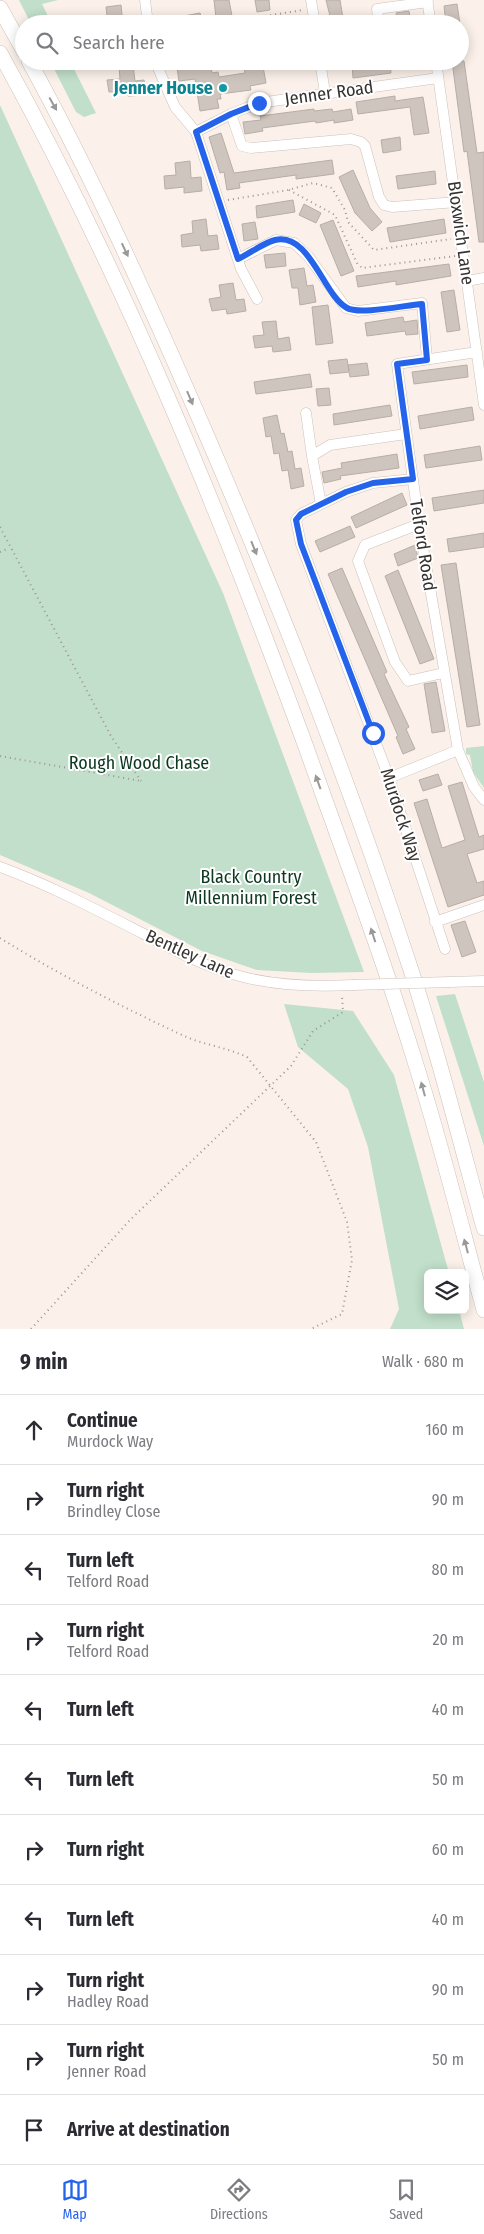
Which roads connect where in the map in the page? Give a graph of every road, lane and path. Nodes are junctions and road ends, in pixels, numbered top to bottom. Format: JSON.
{"nodes":[{"id":1,"x":156,"y":0,"type":"edge"},
{"id":2,"x":145,"y":1,"type":"edge"},
{"id":3,"x":428,"y":1,"type":"edge"},
{"id":4,"x":312,"y":4,"type":"edge"},
{"id":5,"x":0,"y":8,"type":"edge"},
{"id":6,"x":147,"y":15,"type":"edge"},
{"id":7,"x":262,"y":15,"type":"edge"},
{"id":8,"x":377,"y":15,"type":"edge"},
{"id":9,"x":430,"y":15,"type":"edge"},
{"id":10,"x":15,"y":35,"type":"edge"},
{"id":11,"x":0,"y":53,"type":"edge"},
{"id":12,"x":34,"y":70,"type":"edge"},
{"id":13,"x":160,"y":70,"type":"edge"},
{"id":14,"x":321,"y":70,"type":"edge"},
{"id":15,"x":437,"y":70,"type":"edge"},
{"id":16,"x":438,"y":78,"type":"junction"},
{"id":17,"x":325,"y":93,"type":"junction"},
{"id":18,"x":231,"y":114,"type":"junction"},
{"id":19,"x":196,"y":132,"type":"junction"},
{"id":20,"x":288,"y":190,"type":"junction"},
{"id":21,"x":218,"y":201,"type":"junction"},
{"id":22,"x":457,"y":202,"type":"junction"},
{"id":23,"x":452,"y":238,"type":"dead end"},
{"id":24,"x":455,"y":256,"type":"dead end"},
{"id":25,"x":238,"y":259,"type":"junction"},
{"id":26,"x":484,"y":278,"type":"edge"},
{"id":27,"x":467,"y":281,"type":"junction"},
{"id":28,"x":257,"y":299,"type":"dead end"},
{"id":29,"x":477,"y":352,"type":"junction"},
{"id":30,"x":427,"y":360,"type":"junction"},
{"id":31,"x":484,"y":406,"type":"edge"},
{"id":32,"x":306,"y":413,"type":"dead end"},
{"id":33,"x":406,"y":434,"type":"junction"},
{"id":34,"x":312,"y":456,"type":"junction"},
{"id":35,"x":413,"y":479,"type":"junction"},
{"id":36,"x":321,"y":504,"type":"junction"},
{"id":37,"x":419,"y":524,"type":"junction"},
{"id":38,"x":0,"y":527,"type":"edge"},
{"id":39,"x":10,"y":548,"type":"junction"},
{"id":40,"x":0,"y":552,"type":"edge"},
{"id":41,"x":443,"y":673,"type":"junction"},
{"id":42,"x":458,"y":750,"type":"junction"},
{"id":43,"x":0,"y":756,"type":"edge"},
{"id":44,"x":389,"y":778,"type":"junction"},
{"id":45,"x":484,"y":800,"type":"edge"},
{"id":46,"x":0,"y":867,"type":"edge"},
{"id":47,"x":484,"y":905,"type":"edge"},
{"id":48,"x":436,"y":922,"type":"junction"},
{"id":49,"x":0,"y":938,"type":"edge"},
{"id":50,"x":445,"y":948,"type":"dead end"},
{"id":51,"x":484,"y":981,"type":"edge"},
{"id":52,"x":341,"y":985,"type":"junction"},
{"id":53,"x":270,"y":1085,"type":"junction"},
{"id":54,"x":484,"y":1228,"type":"edge"},
{"id":55,"x":484,"y":1310,"type":"edge"},
{"id":56,"x":30,"y":1329,"type":"edge"},
{"id":57,"x":310,"y":1329,"type":"edge"}],
"edges":[{"from":1,"to":2,"type":"street"},
{"from":2,"to":6,"type":"street"},
{"from":3,"to":8,"type":"street"},
{"from":3,"to":9,"type":"street"},
{"from":4,"to":7,"type":"path"},
{"from":5,"to":10,"type":"highway"},
{"from":55,"to":11,"type":"highway","one_way":true},
{"from":12,"to":54,"type":"highway","one_way":true},
{"from":13,"to":19,"type":"street"},
{"from":14,"to":17,"type":"street"},
{"from":15,"to":16,"type":"street","name":"Bloxwich Lane"},
{"from":16,"to":17,"type":"street","name":"Jenner Road"},
{"from":16,"to":22,"type":"street","name":"Bloxwich Lane"},
{"from":17,"to":18,"type":"street","name":"Jenner Road"},
{"from":18,"to":19,"type":"street","name":"Jenner Road"},
{"from":18,"to":22,"type":"street"},
{"from":19,"to":21,"type":"street"},
{"from":20,"to":21,"type":"path"},
{"from":20,"to":23,"type":"path"},
{"from":20,"to":24,"type":"path"},
{"from":21,"to":25,"type":"street"},
{"from":22,"to":27,"type":"street","name":"Bloxwich Lane"},
{"from":25,"to":28,"type":"street"},
{"from":25,"to":30,"type":"street"},
{"from":26,"to":27,"type":"street"},
{"from":27,"to":29,"type":"street","name":"Bloxwich Lane"},
{"from":29,"to":30,"type":"street","name":"Telford Road"},
{"from":29,"to":31,"type":"street","name":"Bloxwich Lane"},
{"from":30,"to":33,"type":"street","name":"Telford Road"},
{"from":32,"to":34,"type":"street"},
{"from":33,"to":34,"type":"street"},
{"from":33,"to":35,"type":"street","name":"Telford Road"},
{"from":34,"to":36,"type":"street"},
{"from":35,"to":36,"type":"street"},
{"from":35,"to":37,"type":"street","name":"Telford Road"},
{"from":36,"to":44,"type":"street","name":"Murdock Way"},
{"from":37,"to":41,"type":"street","name":"Telford Road"},
{"from":37,"to":41,"type":"street"},
{"from":38,"to":39,"type":"path"},
{"from":39,"to":40,"type":"path"},
{"from":39,"to":43,"type":"path"},
{"from":41,"to":42,"type":"street","name":"Telford Road"},
{"from":42,"to":44,"type":"street"},
{"from":42,"to":45,"type":"street","name":"Telford Road"},
{"from":44,"to":48,"type":"street","name":"Murdock Way"},
{"from":46,"to":52,"type":"street","name":"Bentley Lane"},
{"from":47,"to":48,"type":"street"},
{"from":48,"to":50,"type":"street","name":"Murdock Way"},
{"from":49,"to":53,"type":"path"},
{"from":51,"to":52,"type":"street","name":"Bentley Lane","bridge":true},
{"from":52,"to":53,"type":"path"},
{"from":53,"to":56,"type":"path"},
{"from":53,"to":57,"type":"path"}]}
